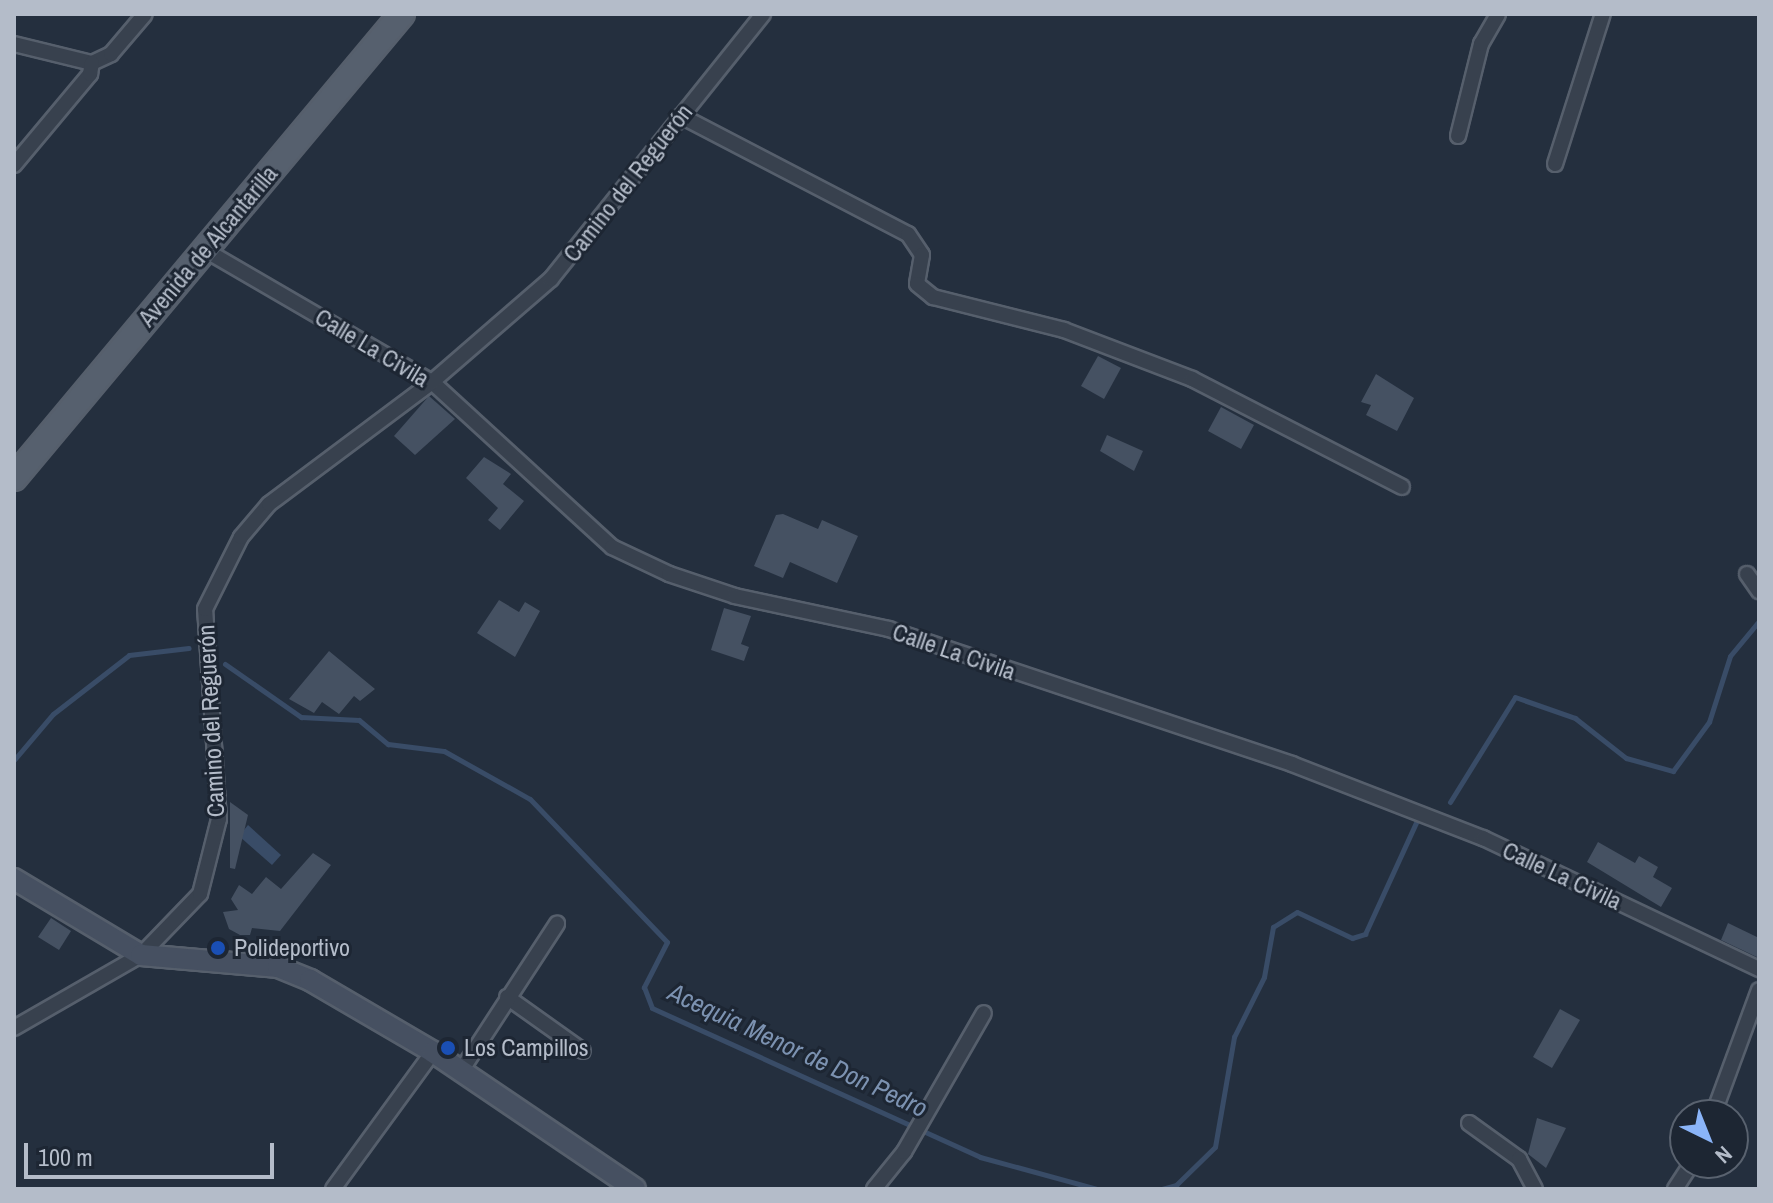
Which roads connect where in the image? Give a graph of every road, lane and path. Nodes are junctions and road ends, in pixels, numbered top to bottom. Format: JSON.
{"nodes":[{"id":1,"x":145,"y":14,"type":"edge"},
{"id":2,"x":402,"y":14,"type":"edge"},
{"id":3,"x":763,"y":14,"type":"edge"},
{"id":4,"x":1498,"y":14,"type":"edge"},
{"id":5,"x":1603,"y":14,"type":"edge"},
{"id":6,"x":14,"y":44,"type":"edge"},
{"id":7,"x":92,"y":63,"type":"junction"},
{"id":8,"x":681,"y":116,"type":"junction"},
{"id":9,"x":1458,"y":136,"type":"dead end"},
{"id":10,"x":1555,"y":164,"type":"dead end"},
{"id":11,"x":14,"y":165,"type":"edge"},
{"id":12,"x":205,"y":250,"type":"junction"},
{"id":13,"x":432,"y":382,"type":"junction"},
{"id":14,"x":14,"y":478,"type":"edge"},
{"id":15,"x":1402,"y":487,"type":"dead end"},
{"id":16,"x":1747,"y":574,"type":"dead end"},
{"id":17,"x":1759,"y":591,"type":"edge"},
{"id":18,"x":14,"y":879,"type":"edge"},
{"id":19,"x":557,"y":924,"type":"dead end"},
{"id":20,"x":141,"y":955,"type":"junction"},
{"id":21,"x":1759,"y":969,"type":"edge"},
{"id":22,"x":1759,"y":990,"type":"edge"},
{"id":23,"x":507,"y":997,"type":"junction"},
{"id":24,"x":984,"y":1013,"type":"dead end"},
{"id":25,"x":14,"y":1028,"type":"edge"},
{"id":26,"x":583,"y":1051,"type":"dead end"},
{"id":27,"x":433,"y":1052,"type":"junction"},
{"id":28,"x":461,"y":1071,"type":"junction"},
{"id":29,"x":1719,"y":1099,"type":"edge"},
{"id":30,"x":1469,"y":1123,"type":"dead end"},
{"id":31,"x":333,"y":1189,"type":"edge"},
{"id":32,"x":635,"y":1189,"type":"edge"},
{"id":33,"x":874,"y":1189,"type":"edge"},
{"id":34,"x":1535,"y":1189,"type":"edge"}],
"edges":[{"from":1,"to":7,"type":"street"},
{"from":2,"to":12,"type":"main road","name":"Avenida de Alcantarilla"},
{"from":3,"to":8,"type":"street","name":"Camino del Reguerón"},
{"from":4,"to":9,"type":"street"},
{"from":5,"to":10,"type":"street"},
{"from":6,"to":7,"type":"street"},
{"from":7,"to":11,"type":"street"},
{"from":8,"to":13,"type":"street","name":"Camino del Reguerón"},
{"from":8,"to":15,"type":"street"},
{"from":12,"to":13,"type":"street","name":"Calle La Civila"},
{"from":12,"to":14,"type":"main road","name":"Avenida de Alcantarilla"},
{"from":13,"to":20,"type":"street","name":"Camino del Reguerón"},
{"from":13,"to":21,"type":"street","name":"Calle La Civila"},
{"from":16,"to":17,"type":"street"},
{"from":18,"to":20,"type":"main road"},
{"from":19,"to":23,"type":"street"},
{"from":20,"to":25,"type":"street","name":"Camino del Reguerón"},
{"from":20,"to":27,"type":"main road"},
{"from":22,"to":29,"type":"street"},
{"from":23,"to":26,"type":"street"},
{"from":23,"to":28,"type":"street"},
{"from":24,"to":33,"type":"street"},
{"from":27,"to":28,"type":"main road"},
{"from":27,"to":31,"type":"street"},
{"from":28,"to":32,"type":"main road"},
{"from":30,"to":34,"type":"street"}]}
